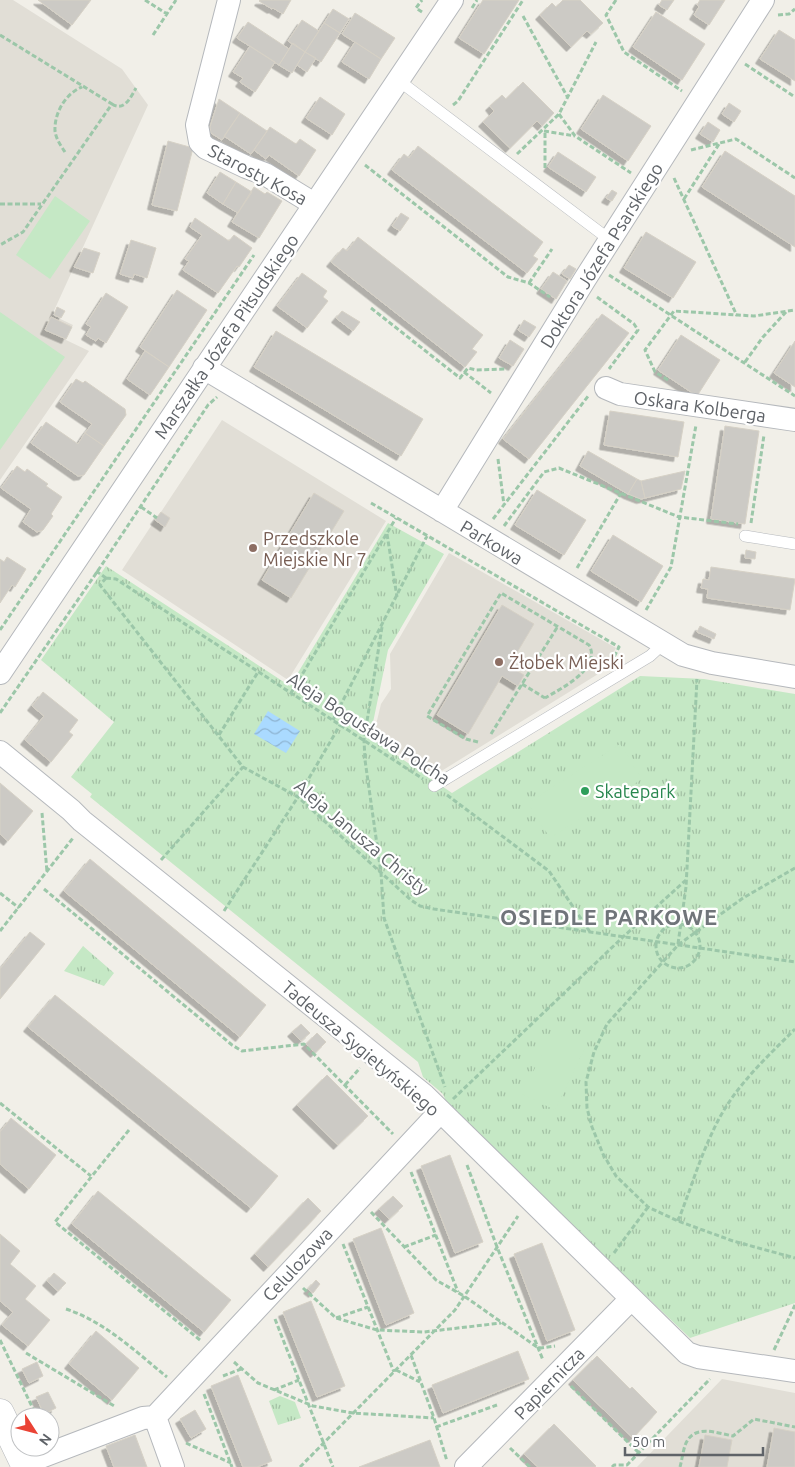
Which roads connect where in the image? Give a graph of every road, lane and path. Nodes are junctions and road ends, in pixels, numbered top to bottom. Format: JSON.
{"nodes":[{"id":1,"x":145,"y":0,"type":"edge"},
{"id":2,"x":176,"y":0,"type":"edge"},
{"id":3,"x":229,"y":0,"type":"edge"},
{"id":4,"x":477,"y":0,"type":"edge"},
{"id":5,"x":523,"y":0,"type":"edge"},
{"id":6,"x":616,"y":0,"type":"edge"},
{"id":7,"x":763,"y":0,"type":"edge"},
{"id":8,"x":460,"y":7,"type":"edge"},
{"id":9,"x":795,"y":9,"type":"edge"},
{"id":10,"x":167,"y":14,"type":"junction"},
{"id":11,"x":789,"y":14,"type":"dead end"},
{"id":12,"x":523,"y":16,"type":"dead end"},
{"id":13,"x":0,"y":35,"type":"edge"},
{"id":14,"x":153,"y":35,"type":"dead end"},
{"id":15,"x":596,"y":42,"type":"dead end"},
{"id":16,"x":738,"y":60,"type":"dead end"},
{"id":17,"x":398,"y":80,"type":"junction"},
{"id":18,"x":83,"y":87,"type":"junction"},
{"id":19,"x":136,"y":88,"type":"dead end"},
{"id":20,"x":683,"y":92,"type":"dead end"},
{"id":21,"x":795,"y":96,"type":"edge"},
{"id":22,"x":568,"y":98,"type":"junction"},
{"id":23,"x":112,"y":104,"type":"junction"},
{"id":24,"x":450,"y":105,"type":"dead end"},
{"id":25,"x":559,"y":114,"type":"junction"},
{"id":26,"x":544,"y":131,"type":"junction"},
{"id":27,"x":575,"y":136,"type":"junction"},
{"id":28,"x":719,"y":143,"type":"junction"},
{"id":29,"x":64,"y":152,"type":"dead end"},
{"id":30,"x":685,"y":152,"type":"dead end"},
{"id":31,"x":508,"y":163,"type":"junction"},
{"id":32,"x":545,"y":168,"type":"dead end"},
{"id":33,"x":360,"y":174,"type":"dead end"},
{"id":34,"x":672,"y":174,"type":"dead end"},
{"id":35,"x":637,"y":177,"type":"dead end"},
{"id":36,"x":795,"y":178,"type":"edge"},
{"id":37,"x":684,"y":199,"type":"junction"},
{"id":38,"x":0,"y":204,"type":"edge"},
{"id":39,"x":41,"y":204,"type":"junction"},
{"id":40,"x":314,"y":204,"type":"junction"},
{"id":41,"x":610,"y":240,"type":"junction"},
{"id":42,"x":0,"y":245,"type":"edge"},
{"id":43,"x":258,"y":249,"type":"dead end"},
{"id":44,"x":552,"y":249,"type":"dead end"},
{"id":45,"x":608,"y":274,"type":"dead end"},
{"id":46,"x":529,"y":283,"type":"junction"},
{"id":47,"x":595,"y":296,"type":"dead end"},
{"id":48,"x":553,"y":298,"type":"dead end"},
{"id":49,"x":371,"y":308,"type":"dead end"},
{"id":50,"x":795,"y":310,"type":"edge"},
{"id":51,"x":787,"y":312,"type":"junction"},
{"id":52,"x":671,"y":315,"type":"junction"},
{"id":53,"x":737,"y":316,"type":"junction"},
{"id":54,"x":745,"y":362,"type":"junction"},
{"id":55,"x":204,"y":368,"type":"junction"},
{"id":56,"x":511,"y":369,"type":"dead end"},
{"id":57,"x":464,"y":372,"type":"junction"},
{"id":58,"x":672,"y":382,"type":"dead end"},
{"id":59,"x":227,"y":383,"type":"junction"},
{"id":60,"x":602,"y":383,"type":"junction"},
{"id":61,"x":494,"y":395,"type":"dead end"},
{"id":62,"x":795,"y":396,"type":"edge"},
{"id":63,"x":697,"y":418,"type":"dead end"},
{"id":64,"x":795,"y":420,"type":"edge"},
{"id":65,"x":765,"y":431,"type":"dead end"},
{"id":66,"x":493,"y":455,"type":"dead end"},
{"id":67,"x":621,"y":493,"type":"junction"},
{"id":68,"x":371,"y":503,"type":"dead end"},
{"id":69,"x":504,"y":505,"type":"junction"},
{"id":70,"x":141,"y":507,"type":"junction"},
{"id":71,"x":442,"y":512,"type":"junction"},
{"id":72,"x":679,"y":517,"type":"junction"},
{"id":73,"x":157,"y":518,"type":"dead end"},
{"id":74,"x":396,"y":518,"type":"junction"},
{"id":75,"x":488,"y":525,"type":"dead end"},
{"id":76,"x":746,"y":529,"type":"junction"},
{"id":77,"x":500,"y":532,"type":"dead end"},
{"id":78,"x":387,"y":533,"type":"junction"},
{"id":79,"x":428,"y":536,"type":"junction"},
{"id":80,"x":795,"y":544,"type":"edge"},
{"id":81,"x":576,"y":570,"type":"dead end"},
{"id":82,"x":106,"y":578,"type":"joint"},
{"id":83,"x":397,"y":597,"type":"junction"},
{"id":84,"x":642,"y":617,"type":"dead end"},
{"id":85,"x":558,"y":626,"type":"junction"},
{"id":86,"x":382,"y":627,"type":"junction"},
{"id":87,"x":0,"y":630,"type":"edge"},
{"id":88,"x":663,"y":644,"type":"junction"},
{"id":89,"x":606,"y":671,"type":"dead end"},
{"id":90,"x":0,"y":672,"type":"edge"},
{"id":91,"x":258,"y":672,"type":"junction"},
{"id":92,"x":692,"y":676,"type":"dead end"},
{"id":93,"x":795,"y":677,"type":"edge"},
{"id":94,"x":522,"y":684,"type":"junction"},
{"id":95,"x":291,"y":693,"type":"junction"},
{"id":96,"x":545,"y":698,"type":"junction"},
{"id":97,"x":550,"y":701,"type":"dead end"},
{"id":98,"x":0,"y":713,"type":"edge"},
{"id":99,"x":333,"y":720,"type":"junction"},
{"id":100,"x":340,"y":725,"type":"junction"},
{"id":101,"x":218,"y":736,"type":"junction"},
{"id":102,"x":364,"y":740,"type":"junction"},
{"id":103,"x":487,"y":741,"type":"dead end"},
{"id":104,"x":482,"y":742,"type":"dead end"},
{"id":105,"x":0,"y":752,"type":"edge"},
{"id":106,"x":243,"y":767,"type":"junction"},
{"id":107,"x":434,"y":786,"type":"joint"},
{"id":108,"x":453,"y":788,"type":"dead end"},
{"id":109,"x":298,"y":797,"type":"junction"},
{"id":110,"x":42,"y":807,"type":"dead end"},
{"id":111,"x":75,"y":836,"type":"dead end"},
{"id":112,"x":795,"y":868,"type":"edge"},
{"id":113,"x":47,"y":872,"type":"junction"},
{"id":114,"x":381,"y":873,"type":"junction"},
{"id":115,"x":149,"y":875,"type":"junction"},
{"id":116,"x":686,"y":880,"type":"junction"},
{"id":117,"x":44,"y":889,"type":"dead end"},
{"id":118,"x":0,"y":893,"type":"edge"},
{"id":119,"x":19,"y":908,"type":"junction"},
{"id":120,"x":680,"y":924,"type":"junction"},
{"id":121,"x":214,"y":927,"type":"junction"},
{"id":122,"x":0,"y":931,"type":"edge"},
{"id":123,"x":590,"y":932,"type":"junction"},
{"id":124,"x":695,"y":932,"type":"junction"},
{"id":125,"x":623,"y":937,"type":"junction"},
{"id":126,"x":656,"y":942,"type":"junction"},
{"id":127,"x":678,"y":945,"type":"junction"},
{"id":128,"x":699,"y":948,"type":"junction"},
{"id":129,"x":663,"y":962,"type":"junction"},
{"id":130,"x":795,"y":962,"type":"edge"},
{"id":131,"x":795,"y":1029,"type":"edge"},
{"id":132,"x":362,"y":1065,"type":"dead end"},
{"id":133,"x":345,"y":1085,"type":"junction"},
{"id":134,"x":0,"y":1103,"type":"edge"},
{"id":135,"x":445,"y":1107,"type":"junction"},
{"id":136,"x":129,"y":1130,"type":"dead end"},
{"id":137,"x":394,"y":1135,"type":"dead end"},
{"id":138,"x":464,"y":1157,"type":"dead end"},
{"id":139,"x":404,"y":1175,"type":"dead end"},
{"id":140,"x":91,"y":1176,"type":"junction"},
{"id":141,"x":648,"y":1207,"type":"junction"},
{"id":142,"x":523,"y":1208,"type":"dead end"},
{"id":143,"x":371,"y":1211,"type":"dead end"},
{"id":144,"x":678,"y":1221,"type":"junction"},
{"id":145,"x":436,"y":1236,"type":"junction"},
{"id":146,"x":342,"y":1241,"type":"dead end"},
{"id":147,"x":404,"y":1247,"type":"junction"},
{"id":148,"x":497,"y":1247,"type":"junction"},
{"id":149,"x":795,"y":1258,"type":"edge"},
{"id":150,"x":601,"y":1269,"type":"junction"},
{"id":151,"x":303,"y":1288,"type":"dead end"},
{"id":152,"x":458,"y":1292,"type":"junction"},
{"id":153,"x":464,"y":1296,"type":"junction"},
{"id":154,"x":632,"y":1299,"type":"junction"},
{"id":155,"x":795,"y":1305,"type":"edge"},
{"id":156,"x":368,"y":1307,"type":"junction"},
{"id":157,"x":66,"y":1309,"type":"dead end"},
{"id":158,"x":272,"y":1313,"type":"dead end"},
{"id":159,"x":336,"y":1318,"type":"junction"},
{"id":160,"x":502,"y":1323,"type":"junction"},
{"id":161,"x":377,"y":1330,"type":"junction"},
{"id":162,"x":436,"y":1330,"type":"junction"},
{"id":163,"x":0,"y":1340,"type":"edge"},
{"id":164,"x":213,"y":1345,"type":"junction"},
{"id":165,"x":560,"y":1346,"type":"dead end"},
{"id":166,"x":537,"y":1347,"type":"junction"},
{"id":167,"x":26,"y":1354,"type":"dead end"},
{"id":168,"x":411,"y":1355,"type":"junction"},
{"id":169,"x":717,"y":1360,"type":"junction"},
{"id":170,"x":766,"y":1366,"type":"junction"},
{"id":171,"x":551,"y":1369,"type":"junction"},
{"id":172,"x":795,"y":1370,"type":"edge"},
{"id":173,"x":395,"y":1371,"type":"junction"},
{"id":174,"x":196,"y":1373,"type":"junction"},
{"id":175,"x":168,"y":1378,"type":"dead end"},
{"id":176,"x":299,"y":1380,"type":"junction"},
{"id":177,"x":421,"y":1382,"type":"junction"},
{"id":178,"x":274,"y":1390,"type":"junction"},
{"id":179,"x":504,"y":1402,"type":"dead end"},
{"id":180,"x":308,"y":1403,"type":"junction"},
{"id":181,"x":32,"y":1407,"type":"edge"},
{"id":182,"x":118,"y":1409,"type":"dead end"},
{"id":183,"x":0,"y":1413,"type":"edge"},
{"id":184,"x":353,"y":1413,"type":"junction"},
{"id":185,"x":155,"y":1417,"type":"junction"},
{"id":186,"x":434,"y":1418,"type":"junction"},
{"id":187,"x":436,"y":1427,"type":"junction"},
{"id":188,"x":795,"y":1427,"type":"edge"},
{"id":189,"x":498,"y":1435,"type":"junction"},
{"id":190,"x":182,"y":1441,"type":"dead end"},
{"id":191,"x":324,"y":1443,"type":"junction"},
{"id":192,"x":640,"y":1453,"type":"junction"},
{"id":193,"x":26,"y":1465,"type":"edge"},
{"id":194,"x":232,"y":1465,"type":"edge"},
{"id":195,"x":628,"y":1466,"type":"edge"},
{"id":196,"x":173,"y":1467,"type":"edge"},
{"id":197,"x":300,"y":1467,"type":"edge"},
{"id":198,"x":333,"y":1467,"type":"edge"},
{"id":199,"x":448,"y":1467,"type":"edge"},
{"id":200,"x":466,"y":1467,"type":"edge"},
{"id":201,"x":530,"y":1467,"type":"edge"},
{"id":202,"x":612,"y":1467,"type":"edge"},
{"id":203,"x":680,"y":1467,"type":"edge"}],
"edges":[{"from":1,"to":10,"type":"path"},
{"from":2,"to":10,"type":"path"},
{"from":3,"to":40,"type":"street","name":"Starosty Kosa"},
{"from":4,"to":8,"type":"path"},
{"from":5,"to":24,"type":"path"},
{"from":6,"to":20,"type":"path"},
{"from":7,"to":41,"type":"street","name":"Doktora Józefa Psarskiego"},
{"from":8,"to":17,"type":"street","name":"Marszałka Józefa Piłsudskiego"},
{"from":9,"to":11,"type":"path"},
{"from":10,"to":14,"type":"path"},
{"from":12,"to":22,"type":"path"},
{"from":13,"to":18,"type":"path"},
{"from":15,"to":22,"type":"path"},
{"from":16,"to":21,"type":"path"},
{"from":17,"to":31,"type":"lane"},
{"from":17,"to":40,"type":"street","name":"Marszałka Józefa Piłsudskiego"},
{"from":18,"to":23,"type":"path"},
{"from":18,"to":29,"type":"path"},
{"from":19,"to":23,"type":"path"},
{"from":22,"to":25,"type":"path"},
{"from":23,"to":39,"type":"path"},
{"from":25,"to":26,"type":"path"},
{"from":25,"to":27,"type":"path"},
{"from":26,"to":27,"type":"path"},
{"from":26,"to":31,"type":"path"},
{"from":26,"to":32,"type":"path"},
{"from":27,"to":35,"type":"path"},
{"from":28,"to":30,"type":"path"},
{"from":28,"to":36,"type":"path"},
{"from":28,"to":37,"type":"path"},
{"from":31,"to":41,"type":"lane"},
{"from":33,"to":46,"type":"path"},
{"from":34,"to":37,"type":"path"},
{"from":37,"to":53,"type":"path"},
{"from":38,"to":39,"type":"path"},
{"from":39,"to":42,"type":"path"},
{"from":40,"to":55,"type":"street","name":"Marszałka Józefa Piłsudskiego"},
{"from":41,"to":71,"type":"street","name":"Doktora Józefa Psarskiego"},
{"from":43,"to":87,"type":"path"},
{"from":44,"to":46,"type":"path"},
{"from":45,"to":52,"type":"path"},
{"from":46,"to":48,"type":"path"},
{"from":47,"to":60,"type":"path"},
{"from":49,"to":57,"type":"path"},
{"from":50,"to":51,"type":"path"},
{"from":51,"to":53,"type":"path"},
{"from":51,"to":54,"type":"path"},
{"from":52,"to":53,"type":"path"},
{"from":52,"to":54,"type":"path"},
{"from":52,"to":58,"type":"path"},
{"from":54,"to":62,"type":"path"},
{"from":55,"to":59,"type":"street","name":"Parkowa"},
{"from":55,"to":90,"type":"street","name":"Marszałka Józefa Piłsudskiego"},
{"from":56,"to":57,"type":"path"},
{"from":57,"to":61,"type":"path"},
{"from":59,"to":70,"type":"path"},
{"from":59,"to":71,"type":"street","name":"Parkowa"},
{"from":60,"to":64,"type":"street","name":"Oskara Kolberga"},
{"from":60,"to":69,"type":"path"},
{"from":63,"to":72,"type":"path"},
{"from":65,"to":76,"type":"path"},
{"from":66,"to":69,"type":"path"},
{"from":67,"to":72,"type":"path"},
{"from":67,"to":77,"type":"path"},
{"from":67,"to":81,"type":"path"},
{"from":68,"to":74,"type":"path"},
{"from":69,"to":75,"type":"path"},
{"from":70,"to":73,"type":"path"},
{"from":70,"to":98,"type":"path"},
{"from":71,"to":88,"type":"street","name":"Parkowa"},
{"from":72,"to":76,"type":"path"},
{"from":72,"to":84,"type":"path"},
{"from":74,"to":78,"type":"path"},
{"from":74,"to":79,"type":"path"},
{"from":76,"to":80,"type":"lane"},
{"from":78,"to":83,"type":"path"},
{"from":78,"to":95,"type":"path"},
{"from":79,"to":83,"type":"path"},
{"from":79,"to":89,"type":"path"},
{"from":82,"to":91,"type":"path","name":"Aleja Bogusława Polcha"},
{"from":82,"to":101,"type":"path","name":"Aleja Janusza Christy"},
{"from":83,"to":86,"type":"path"},
{"from":85,"to":94,"type":"path"},
{"from":85,"to":96,"type":"path"},
{"from":85,"to":104,"type":"path"},
{"from":86,"to":99,"type":"path"},
{"from":86,"to":102,"type":"path"},
{"from":88,"to":93,"type":"street","name":"Parkowa"},
{"from":88,"to":107,"type":"lane"},
{"from":91,"to":95,"type":"path","name":"Aleja Bogusława Polcha"},
{"from":91,"to":101,"type":"path"},
{"from":92,"to":116,"type":"path"},
{"from":94,"to":96,"type":"path"},
{"from":94,"to":103,"type":"path"},
{"from":95,"to":99,"type":"path","name":"Aleja Bogusława Polcha"},
{"from":96,"to":97,"type":"path"},
{"from":99,"to":100,"type":"path","name":"Aleja Bogusława Polcha"},
{"from":100,"to":102,"type":"path","name":"Aleja Bogusława Polcha"},
{"from":100,"to":109,"type":"path"},
{"from":101,"to":106,"type":"path","name":"Aleja Janusza Christy"},
{"from":102,"to":107,"type":"path","name":"Aleja Bogusława Polcha"},
{"from":102,"to":114,"type":"path"},
{"from":105,"to":115,"type":"street","name":"Tadeusza Sygietyńskiego"},
{"from":106,"to":109,"type":"path","name":"Aleja Janusza Christy"},
{"from":106,"to":115,"type":"path"},
{"from":108,"to":123,"type":"path","name":"Aleja Bogusława Polcha"},
{"from":109,"to":114,"type":"path","name":"Aleja Janusza Christy"},
{"from":109,"to":121,"type":"path"},
{"from":110,"to":113,"type":"path"},
{"from":111,"to":113,"type":"path"},
{"from":112,"to":124,"type":"path"},
{"from":113,"to":119,"type":"path"},
{"from":114,"to":123,"type":"path","name":"Aleja Janusza Christy"},
{"from":114,"to":135,"type":"path"},
{"from":115,"to":121,"type":"street","name":"Tadeusza Sygietyńskiego"},
{"from":116,"to":120,"type":"path"},
{"from":116,"to":125,"type":"path"},
{"from":117,"to":133,"type":"path"},
{"from":118,"to":119,"type":"path"},
{"from":119,"to":122,"type":"path"},
{"from":120,"to":124,"type":"path"},
{"from":120,"to":126,"type":"path"},
{"from":120,"to":127,"type":"path"},
{"from":121,"to":135,"type":"street","name":"Tadeusza Sygietyńskiego"},
{"from":123,"to":125,"type":"path","name":"Aleja Janusza Christy"},
{"from":124,"to":127,"type":"path"},
{"from":124,"to":128,"type":"path"},
{"from":125,"to":126,"type":"path","name":"Aleja Janusza Christy"},
{"from":125,"to":135,"type":"path"},
{"from":126,"to":127,"type":"path","name":"Aleja Janusza Christy"},
{"from":126,"to":129,"type":"path"},
{"from":127,"to":128,"type":"path","name":"Aleja Janusza Christy"},
{"from":127,"to":129,"type":"path"},
{"from":128,"to":129,"type":"path"},
{"from":128,"to":130,"type":"path","name":"Aleja Janusza Christy"},
{"from":129,"to":141,"type":"path"},
{"from":131,"to":144,"type":"path"},
{"from":132,"to":133,"type":"path"},
{"from":133,"to":137,"type":"path"},
{"from":134,"to":140,"type":"path"},
{"from":135,"to":150,"type":"street","name":"Tadeusza Sygietyńskiego"},
{"from":135,"to":164,"type":"street","name":"Celulozowa"},
{"from":136,"to":140,"type":"path"},
{"from":138,"to":148,"type":"path"},
{"from":139,"to":145,"type":"path"},
{"from":140,"to":164,"type":"path"},
{"from":141,"to":144,"type":"path"},
{"from":141,"to":150,"type":"path"},
{"from":142,"to":148,"type":"path"},
{"from":143,"to":147,"type":"path"},
{"from":144,"to":149,"type":"path"},
{"from":145,"to":147,"type":"path"},
{"from":145,"to":152,"type":"path"},
{"from":146,"to":156,"type":"path"},
{"from":147,"to":152,"type":"path"},
{"from":148,"to":153,"type":"path"},
{"from":148,"to":166,"type":"path"},
{"from":150,"to":154,"type":"street","name":"Tadeusza Sygietyńskiego"},
{"from":151,"to":159,"type":"path"},
{"from":152,"to":153,"type":"path"},
{"from":153,"to":160,"type":"path"},
{"from":153,"to":162,"type":"path"},
{"from":154,"to":169,"type":"street","name":"Tadeusza Sygietyńskiego"},
{"from":154,"to":171,"type":"street","name":"Papiernicza"},
{"from":155,"to":170,"type":"path"},
{"from":156,"to":159,"type":"path"},
{"from":156,"to":161,"type":"path"},
{"from":157,"to":175,"type":"path"},
{"from":158,"to":176,"type":"path"},
{"from":159,"to":161,"type":"path"},
{"from":160,"to":162,"type":"path"},
{"from":160,"to":166,"type":"path"},
{"from":161,"to":162,"type":"path"},
{"from":161,"to":173,"type":"path"},
{"from":162,"to":168,"type":"path"},
{"from":163,"to":181,"type":"path"},
{"from":164,"to":174,"type":"street","name":"Celulozowa"},
{"from":164,"to":178,"type":"path"},
{"from":165,"to":166,"type":"path"},
{"from":166,"to":171,"type":"path"},
{"from":167,"to":182,"type":"path"},
{"from":168,"to":173,"type":"path"},
{"from":168,"to":177,"type":"path"},
{"from":169,"to":170,"type":"street","name":"Tadeusza Sygietyńskiego"},
{"from":169,"to":192,"type":"path"},
{"from":170,"to":172,"type":"street","name":"Tadeusza Sygietyńskiego"},
{"from":171,"to":189,"type":"street","name":"Papiernicza"},
{"from":171,"to":192,"type":"path"},
{"from":173,"to":177,"type":"path"},
{"from":173,"to":184,"type":"path"},
{"from":174,"to":185,"type":"street","name":"Celulozowa"},
{"from":174,"to":194,"type":"path"},
{"from":176,"to":178,"type":"path"},
{"from":176,"to":180,"type":"path"},
{"from":177,"to":186,"type":"path"},
{"from":178,"to":180,"type":"path"},
{"from":179,"to":187,"type":"path"},
{"from":180,"to":184,"type":"path"},
{"from":180,"to":191,"type":"path"},
{"from":183,"to":193,"type":"street"},
{"from":184,"to":186,"type":"path"},
{"from":184,"to":191,"type":"path"},
{"from":185,"to":193,"type":"street"},
{"from":185,"to":196,"type":"street"},
{"from":186,"to":187,"type":"path"},
{"from":187,"to":199,"type":"path"},
{"from":188,"to":203,"type":"path"},
{"from":189,"to":200,"type":"street","name":"Papiernicza"},
{"from":189,"to":201,"type":"path"},
{"from":190,"to":194,"type":"path"},
{"from":191,"to":197,"type":"path"},
{"from":191,"to":198,"type":"path"},
{"from":192,"to":195,"type":"path"},
{"from":195,"to":202,"type":"path"}]}
